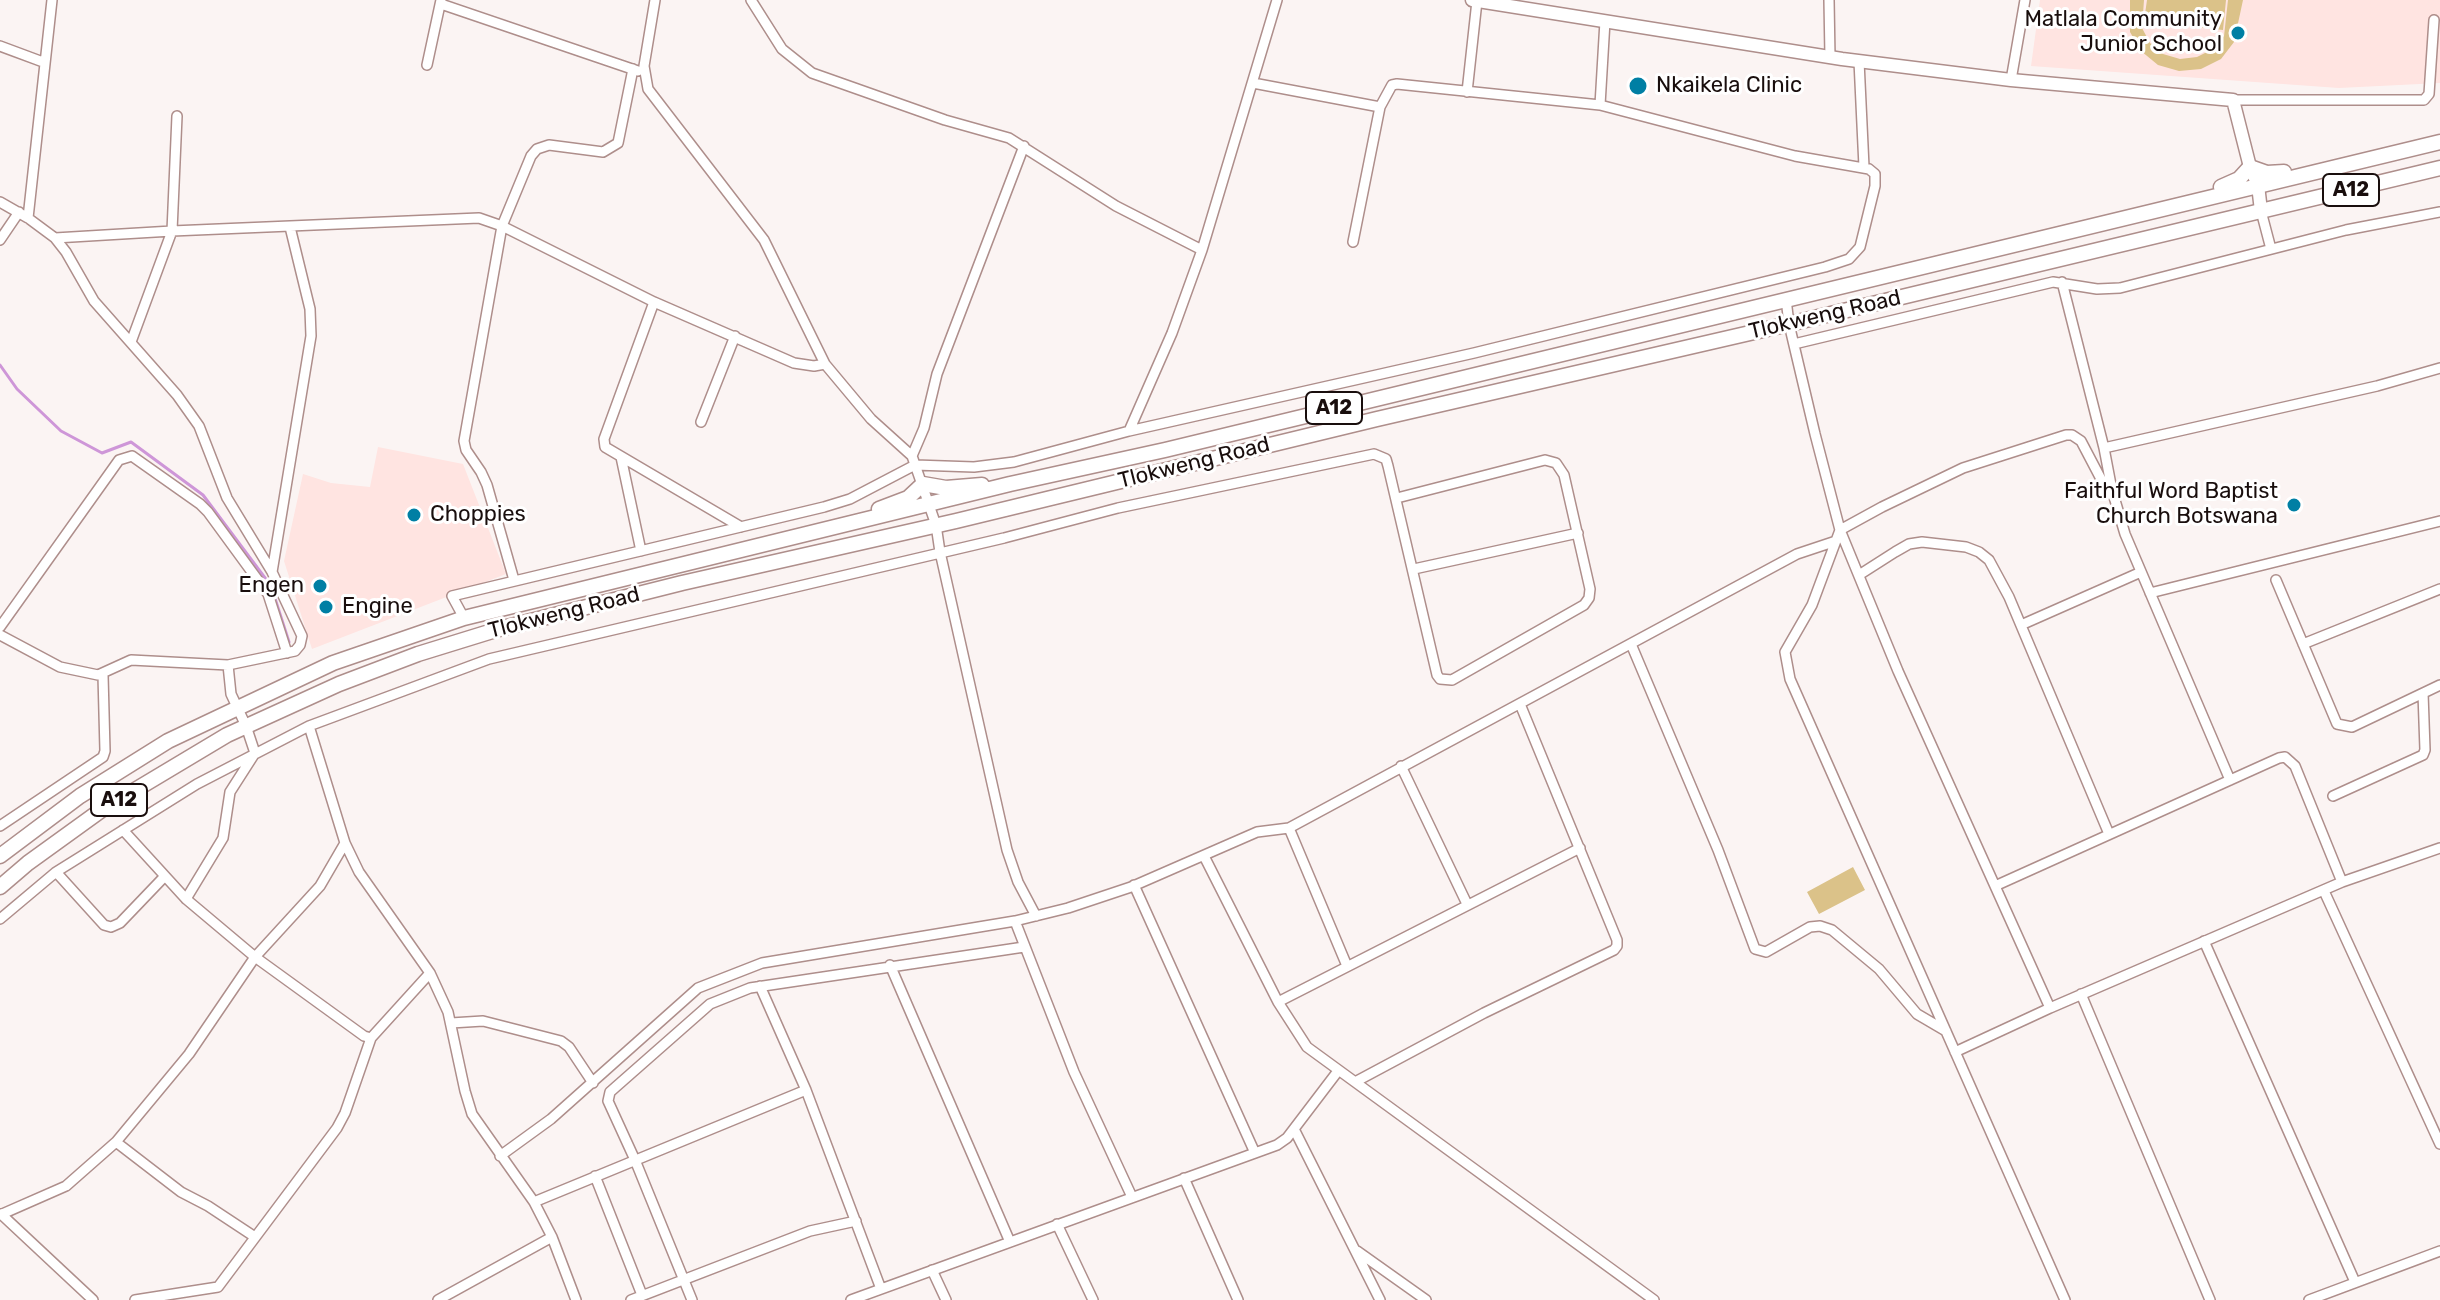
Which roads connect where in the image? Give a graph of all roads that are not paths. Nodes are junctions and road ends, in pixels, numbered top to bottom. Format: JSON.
{"nodes":[{"id":1,"x":52,"y":0,"type":"edge"},
{"id":2,"x":655,"y":0,"type":"edge"},
{"id":3,"x":751,"y":0,"type":"edge"},
{"id":4,"x":1277,"y":0,"type":"edge"},
{"id":5,"x":1829,"y":0,"type":"edge"},
{"id":6,"x":2025,"y":0,"type":"edge"},
{"id":7,"x":1481,"y":1,"type":"edge"},
{"id":8,"x":441,"y":2,"type":"edge"},
{"id":9,"x":2434,"y":20,"type":"dead end"},
{"id":10,"x":1605,"y":21,"type":"junction"},
{"id":11,"x":0,"y":46,"type":"edge"},
{"id":12,"x":1830,"y":57,"type":"junction"},
{"id":13,"x":1859,"y":61,"type":"junction"},
{"id":14,"x":43,"y":62,"type":"junction"},
{"id":15,"x":427,"y":65,"type":"dead end"},
{"id":16,"x":2435,"y":67,"type":"edge"},
{"id":17,"x":638,"y":71,"type":"junction"},
{"id":18,"x":2011,"y":80,"type":"junction"},
{"id":19,"x":1253,"y":83,"type":"junction"},
{"id":20,"x":1467,"y":92,"type":"junction"},
{"id":21,"x":2233,"y":100,"type":"junction"},
{"id":22,"x":1600,"y":105,"type":"junction"},
{"id":23,"x":1380,"y":107,"type":"junction"},
{"id":24,"x":177,"y":116,"type":"dead end"},
{"id":25,"x":2440,"y":142,"type":"edge"},
{"id":26,"x":1024,"y":146,"type":"junction"},
{"id":27,"x":1864,"y":167,"type":"junction"},
{"id":28,"x":2250,"y":167,"type":"junction"},
{"id":29,"x":2333,"y":167,"type":"junction"},
{"id":30,"x":2440,"y":168,"type":"edge"},
{"id":31,"x":2258,"y":185,"type":"junction"},
{"id":32,"x":0,"y":202,"type":"edge"},
{"id":33,"x":2180,"y":204,"type":"junction"},
{"id":34,"x":2261,"y":211,"type":"junction"},
{"id":35,"x":2440,"y":212,"type":"edge"},
{"id":36,"x":24,"y":215,"type":"junction"},
{"id":37,"x":502,"y":226,"type":"junction"},
{"id":38,"x":290,"y":227,"type":"junction"},
{"id":39,"x":172,"y":231,"type":"junction"},
{"id":40,"x":55,"y":238,"type":"junction"},
{"id":41,"x":0,"y":240,"type":"edge"},
{"id":42,"x":1353,"y":242,"type":"dead end"},
{"id":43,"x":2271,"y":249,"type":"junction"},
{"id":44,"x":1202,"y":250,"type":"junction"},
{"id":45,"x":2062,"y":282,"type":"junction"},
{"id":46,"x":1786,"y":299,"type":"junction"},
{"id":47,"x":654,"y":302,"type":"junction"},
{"id":48,"x":1789,"y":324,"type":"junction"},
{"id":49,"x":735,"y":336,"type":"junction"},
{"id":50,"x":131,"y":342,"type":"junction"},
{"id":51,"x":1794,"y":344,"type":"junction"},
{"id":52,"x":825,"y":364,"type":"junction"},
{"id":53,"x":2440,"y":368,"type":"edge"},
{"id":54,"x":701,"y":422,"type":"dead end"},
{"id":55,"x":1129,"y":431,"type":"junction"},
{"id":56,"x":2104,"y":448,"type":"junction"},
{"id":57,"x":621,"y":457,"type":"junction"},
{"id":58,"x":913,"y":460,"type":"junction"},
{"id":59,"x":923,"y":484,"type":"junction"},
{"id":60,"x":1010,"y":484,"type":"junction"},
{"id":61,"x":2112,"y":490,"type":"junction"},
{"id":62,"x":1397,"y":498,"type":"junction"},
{"id":63,"x":931,"y":505,"type":"junction"},
{"id":64,"x":2440,"y":521,"type":"edge"},
{"id":65,"x":858,"y":522,"type":"junction"},
{"id":66,"x":241,"y":523,"type":"junction"},
{"id":67,"x":936,"y":525,"type":"junction"},
{"id":68,"x":741,"y":527,"type":"junction"},
{"id":69,"x":1840,"y":530,"type":"junction"},
{"id":70,"x":1578,"y":533,"type":"junction"},
{"id":71,"x":225,"y":535,"type":"junction"},
{"id":72,"x":1836,"y":541,"type":"junction"},
{"id":73,"x":641,"y":551,"type":"junction"},
{"id":74,"x":940,"y":552,"type":"junction"},
{"id":75,"x":1414,"y":569,"type":"junction"},
{"id":76,"x":272,"y":572,"type":"junction"},
{"id":77,"x":2141,"y":572,"type":"junction"},
{"id":78,"x":1859,"y":575,"type":"junction"},
{"id":79,"x":514,"y":580,"type":"junction"},
{"id":80,"x":2276,"y":580,"type":"dead end"},
{"id":81,"x":2440,"y":589,"type":"edge"},
{"id":82,"x":2150,"y":593,"type":"junction"},
{"id":83,"x":464,"y":618,"type":"junction"},
{"id":84,"x":2021,"y":625,"type":"junction"},
{"id":85,"x":0,"y":627,"type":"edge"},
{"id":86,"x":0,"y":635,"type":"edge"},
{"id":87,"x":1631,"y":644,"type":"junction"},
{"id":88,"x":2303,"y":644,"type":"junction"},
{"id":89,"x":287,"y":653,"type":"junction"},
{"id":90,"x":228,"y":665,"type":"junction"},
{"id":91,"x":103,"y":675,"type":"junction"},
{"id":92,"x":2440,"y":685,"type":"edge"},
{"id":93,"x":2423,"y":693,"type":"junction"},
{"id":94,"x":1520,"y":704,"type":"junction"},
{"id":95,"x":238,"y":706,"type":"junction"},
{"id":96,"x":246,"y":726,"type":"junction"},
{"id":97,"x":309,"y":726,"type":"junction"},
{"id":98,"x":255,"y":753,"type":"junction"},
{"id":99,"x":1401,"y":766,"type":"junction"},
{"id":100,"x":2230,"y":780,"type":"junction"},
{"id":101,"x":2333,"y":796,"type":"dead end"},
{"id":102,"x":0,"y":826,"type":"edge"},
{"id":103,"x":1289,"y":828,"type":"junction"},
{"id":104,"x":123,"y":830,"type":"junction"},
{"id":105,"x":2109,"y":834,"type":"junction"},
{"id":106,"x":345,"y":843,"type":"junction"},
{"id":107,"x":1580,"y":848,"type":"junction"},
{"id":108,"x":2440,"y":848,"type":"edge"},
{"id":109,"x":0,"y":856,"type":"edge"},
{"id":110,"x":1204,"y":856,"type":"junction"},
{"id":111,"x":56,"y":872,"type":"junction"},
{"id":112,"x":165,"y":876,"type":"junction"},
{"id":113,"x":2342,"y":882,"type":"junction"},
{"id":114,"x":1134,"y":885,"type":"junction"},
{"id":115,"x":1995,"y":886,"type":"junction"},
{"id":116,"x":0,"y":887,"type":"edge"},
{"id":117,"x":2324,"y":891,"type":"junction"},
{"id":118,"x":186,"y":899,"type":"junction"},
{"id":119,"x":1467,"y":904,"type":"junction"},
{"id":120,"x":1036,"y":916,"type":"junction"},
{"id":121,"x":0,"y":919,"type":"edge"},
{"id":122,"x":1015,"y":921,"type":"junction"},
{"id":123,"x":2204,"y":941,"type":"junction"},
{"id":124,"x":1024,"y":947,"type":"junction"},
{"id":125,"x":255,"y":957,"type":"junction"},
{"id":126,"x":890,"y":965,"type":"junction"},
{"id":127,"x":1347,"y":966,"type":"junction"},
{"id":128,"x":430,"y":973,"type":"junction"},
{"id":129,"x":760,"y":986,"type":"junction"},
{"id":130,"x":2081,"y":994,"type":"junction"},
{"id":131,"x":1278,"y":1002,"type":"junction"},
{"id":132,"x":2050,"y":1008,"type":"junction"},
{"id":133,"x":451,"y":1023,"type":"junction"},
{"id":134,"x":1946,"y":1031,"type":"junction"},
{"id":135,"x":371,"y":1038,"type":"junction"},
{"id":136,"x":1955,"y":1052,"type":"junction"},
{"id":137,"x":1338,"y":1071,"type":"junction"},
{"id":138,"x":1355,"y":1082,"type":"junction"},
{"id":139,"x":593,"y":1083,"type":"junction"},
{"id":140,"x":806,"y":1090,"type":"junction"},
{"id":141,"x":1294,"y":1129,"type":"junction"},
{"id":142,"x":116,"y":1142,"type":"junction"},
{"id":143,"x":2440,"y":1144,"type":"edge"},
{"id":144,"x":1255,"y":1153,"type":"junction"},
{"id":145,"x":500,"y":1156,"type":"junction"},
{"id":146,"x":635,"y":1160,"type":"junction"},
{"id":147,"x":595,"y":1176,"type":"junction"},
{"id":148,"x":1184,"y":1178,"type":"junction"},
{"id":149,"x":1132,"y":1197,"type":"junction"},
{"id":150,"x":534,"y":1202,"type":"junction"},
{"id":151,"x":1,"y":1214,"type":"edge"},
{"id":152,"x":856,"y":1221,"type":"junction"},
{"id":153,"x":1057,"y":1224,"type":"junction"},
{"id":154,"x":255,"y":1237,"type":"junction"},
{"id":155,"x":552,"y":1237,"type":"junction"},
{"id":156,"x":1010,"y":1242,"type":"junction"},
{"id":157,"x":1356,"y":1251,"type":"junction"},
{"id":158,"x":2440,"y":1251,"type":"edge"},
{"id":159,"x":932,"y":1270,"type":"junction"},
{"id":160,"x":683,"y":1279,"type":"junction"},
{"id":161,"x":2355,"y":1282,"type":"junction"},
{"id":162,"x":881,"y":1289,"type":"junction"},
{"id":163,"x":642,"y":1295,"type":"junction"},
{"id":164,"x":1647,"y":1298,"type":"edge"},
{"id":165,"x":93,"y":1300,"type":"edge"},
{"id":166,"x":135,"y":1300,"type":"edge"},
{"id":167,"x":438,"y":1300,"type":"edge"},
{"id":168,"x":576,"y":1300,"type":"edge"},
{"id":169,"x":631,"y":1300,"type":"edge"},
{"id":170,"x":692,"y":1300,"type":"edge"},
{"id":171,"x":851,"y":1300,"type":"edge"},
{"id":172,"x":946,"y":1300,"type":"edge"},
{"id":173,"x":1093,"y":1300,"type":"edge"},
{"id":174,"x":1238,"y":1300,"type":"edge"},
{"id":175,"x":1380,"y":1300,"type":"edge"},
{"id":176,"x":1426,"y":1300,"type":"edge"},
{"id":177,"x":2065,"y":1300,"type":"edge"},
{"id":178,"x":2210,"y":1300,"type":"edge"},
{"id":179,"x":2309,"y":1300,"type":"edge"}],
"edges":[{"from":1,"to":14,"type":"street"},
{"from":2,"to":17,"type":"street"},
{"from":3,"to":26,"type":"street"},
{"from":4,"to":19,"type":"street"},
{"from":5,"to":12,"type":"street"},
{"from":6,"to":18,"type":"street"},
{"from":7,"to":10,"type":"street"},
{"from":7,"to":20,"type":"street"},
{"from":8,"to":15,"type":"street"},
{"from":8,"to":17,"type":"street"},
{"from":9,"to":16,"type":"street"},
{"from":10,"to":12,"type":"street"},
{"from":10,"to":22,"type":"street"},
{"from":11,"to":14,"type":"street"},
{"from":12,"to":13,"type":"street"},
{"from":13,"to":18,"type":"street"},
{"from":13,"to":27,"type":"street"},
{"from":14,"to":36,"type":"street"},
{"from":16,"to":21,"type":"street"},
{"from":17,"to":37,"type":"street"},
{"from":17,"to":52,"type":"street"},
{"from":18,"to":21,"type":"street"},
{"from":19,"to":23,"type":"street"},
{"from":19,"to":44,"type":"street"},
{"from":20,"to":22,"type":"street"},
{"from":20,"to":23,"type":"street"},
{"from":21,"to":28,"type":"street"},
{"from":22,"to":27,"type":"street"},
{"from":23,"to":42,"type":"street"},
{"from":24,"to":39,"type":"street"},
{"from":25,"to":29,"type":"main road","name":"Tlokweng Road","number":"A12"},
{"from":26,"to":44,"type":"street"},
{"from":26,"to":58,"type":"street"},
{"from":27,"to":55,"type":"street"},
{"from":28,"to":29,"type":"main road"},
{"from":28,"to":31,"type":"street"},
{"from":28,"to":33,"type":"main road"},
{"from":29,"to":31,"type":"main road","name":"Tlokweng Road","number":"A12"},
{"from":30,"to":34,"type":"main road","name":"Tlokweng Road","number":"A12"},
{"from":31,"to":33,"type":"main road","name":"Tlokweng Road","number":"A12"},
{"from":31,"to":34,"type":"street"},
{"from":32,"to":36,"type":"street"},
{"from":33,"to":46,"type":"main road","name":"Tlokweng Road","number":"A12"},
{"from":34,"to":43,"type":"street"},
{"from":34,"to":48,"type":"main road","name":"Tlokweng Road","number":"A12"},
{"from":35,"to":43,"type":"street"},
{"from":36,"to":40,"type":"street"},
{"from":36,"to":41,"type":"street"},
{"from":37,"to":38,"type":"street"},
{"from":37,"to":47,"type":"street"},
{"from":37,"to":79,"type":"street"},
{"from":38,"to":39,"type":"street"},
{"from":38,"to":76,"type":"street"},
{"from":39,"to":40,"type":"street"},
{"from":39,"to":50,"type":"street"},
{"from":40,"to":50,"type":"street"},
{"from":43,"to":45,"type":"street"},
{"from":44,"to":55,"type":"street"},
{"from":45,"to":51,"type":"street"},
{"from":45,"to":56,"type":"street"},
{"from":46,"to":48,"type":"street"},
{"from":46,"to":60,"type":"main road","name":"Tlokweng Road","number":"A12"},
{"from":47,"to":49,"type":"street"},
{"from":47,"to":57,"type":"street"},
{"from":48,"to":51,"type":"street"},
{"from":48,"to":67,"type":"main road","name":"Tlokweng Road","number":"A12"},
{"from":49,"to":52,"type":"street"},
{"from":49,"to":54,"type":"street"},
{"from":50,"to":66,"type":"street"},
{"from":51,"to":69,"type":"street"},
{"from":52,"to":58,"type":"street"},
{"from":53,"to":56,"type":"street"},
{"from":55,"to":58,"type":"street"},
{"from":56,"to":61,"type":"street"},
{"from":57,"to":68,"type":"street"},
{"from":57,"to":73,"type":"street"},
{"from":58,"to":59,"type":"street"},
{"from":58,"to":68,"type":"street"},
{"from":59,"to":60,"type":"main road"},
{"from":59,"to":63,"type":"street"},
{"from":59,"to":65,"type":"main road"},
{"from":60,"to":63,"type":"main road","name":"Tlokweng Road","number":"A12"},
{"from":61,"to":69,"type":"street"},
{"from":61,"to":77,"type":"street"},
{"from":62,"to":70,"type":"street"},
{"from":62,"to":74,"type":"street"},
{"from":62,"to":75,"type":"street"},
{"from":63,"to":65,"type":"main road","name":"Tlokweng Road","number":"A12"},
{"from":63,"to":67,"type":"street"},
{"from":64,"to":82,"type":"street"},
{"from":65,"to":83,"type":"main road","name":"Tlokweng Road","number":"A12"},
{"from":66,"to":71,"type":"street"},
{"from":66,"to":76,"type":"street"},
{"from":67,"to":74,"type":"street"},
{"from":67,"to":96,"type":"main road","name":"Tlokweng Road","number":"A12"},
{"from":68,"to":73,"type":"street"},
{"from":69,"to":72,"type":"street"},
{"from":69,"to":78,"type":"street"},
{"from":70,"to":75,"type":"street"},
{"from":70,"to":75,"type":"street"},
{"from":71,"to":85,"type":"street"},
{"from":71,"to":89,"type":"street"},
{"from":72,"to":87,"type":"street"},
{"from":72,"to":134,"type":"street"},
{"from":73,"to":79,"type":"street"},
{"from":74,"to":97,"type":"street"},
{"from":74,"to":120,"type":"street"},
{"from":76,"to":89,"type":"street"},
{"from":77,"to":82,"type":"street"},
{"from":77,"to":84,"type":"street"},
{"from":78,"to":84,"type":"street"},
{"from":78,"to":115,"type":"street"},
{"from":79,"to":83,"type":"street"},
{"from":80,"to":88,"type":"street"},
{"from":81,"to":88,"type":"street"},
{"from":82,"to":100,"type":"street"},
{"from":83,"to":95,"type":"main road","name":"Tlokweng Road","number":"A12"},
{"from":84,"to":105,"type":"street"},
{"from":86,"to":91,"type":"street"},
{"from":87,"to":94,"type":"street"},
{"from":87,"to":134,"type":"street"},
{"from":88,"to":93,"type":"street"},
{"from":89,"to":90,"type":"street"},
{"from":90,"to":91,"type":"street"},
{"from":90,"to":95,"type":"street"},
{"from":91,"to":102,"type":"street"},
{"from":92,"to":93,"type":"street"},
{"from":93,"to":101,"type":"street"},
{"from":94,"to":99,"type":"street"},
{"from":94,"to":107,"type":"street"},
{"from":95,"to":96,"type":"street"},
{"from":95,"to":109,"type":"main road","name":"Tlokweng Road","number":"A12"},
{"from":96,"to":98,"type":"street"},
{"from":96,"to":116,"type":"main road","name":"Tlokweng Road","number":"A12"},
{"from":97,"to":98,"type":"street"},
{"from":97,"to":106,"type":"street"},
{"from":98,"to":104,"type":"street"},
{"from":98,"to":118,"type":"street"},
{"from":99,"to":103,"type":"street"},
{"from":99,"to":119,"type":"street"},
{"from":100,"to":105,"type":"street"},
{"from":100,"to":113,"type":"street"},
{"from":103,"to":110,"type":"street"},
{"from":103,"to":127,"type":"street"},
{"from":104,"to":111,"type":"street"},
{"from":104,"to":112,"type":"street"},
{"from":105,"to":115,"type":"street"},
{"from":106,"to":125,"type":"street"},
{"from":106,"to":128,"type":"street"},
{"from":107,"to":119,"type":"street"},
{"from":107,"to":138,"type":"street"},
{"from":108,"to":113,"type":"street"},
{"from":110,"to":114,"type":"street"},
{"from":110,"to":131,"type":"street"},
{"from":111,"to":112,"type":"street"},
{"from":111,"to":121,"type":"street"},
{"from":112,"to":118,"type":"street"},
{"from":113,"to":117,"type":"street"},
{"from":114,"to":120,"type":"street"},
{"from":114,"to":144,"type":"street"},
{"from":115,"to":132,"type":"street"},
{"from":117,"to":123,"type":"street"},
{"from":117,"to":143,"type":"street"},
{"from":118,"to":125,"type":"street"},
{"from":119,"to":127,"type":"street"},
{"from":120,"to":122,"type":"street"},
{"from":122,"to":124,"type":"street"},
{"from":122,"to":139,"type":"street"},
{"from":123,"to":130,"type":"street"},
{"from":123,"to":161,"type":"street"},
{"from":124,"to":126,"type":"street"},
{"from":124,"to":149,"type":"street"},
{"from":125,"to":135,"type":"street"},
{"from":125,"to":142,"type":"street"},
{"from":126,"to":129,"type":"street"},
{"from":126,"to":156,"type":"street"},
{"from":127,"to":131,"type":"street"},
{"from":128,"to":133,"type":"street"},
{"from":128,"to":135,"type":"street"},
{"from":129,"to":140,"type":"street"},
{"from":129,"to":146,"type":"street"},
{"from":130,"to":132,"type":"street"},
{"from":130,"to":178,"type":"street"},
{"from":131,"to":137,"type":"street"},
{"from":132,"to":136,"type":"street"},
{"from":133,"to":139,"type":"street"},
{"from":133,"to":145,"type":"street"},
{"from":134,"to":136,"type":"street"},
{"from":135,"to":154,"type":"street"},
{"from":136,"to":177,"type":"street"},
{"from":137,"to":138,"type":"street"},
{"from":137,"to":141,"type":"street"},
{"from":138,"to":164,"type":"street"},
{"from":139,"to":145,"type":"street"},
{"from":140,"to":146,"type":"street"},
{"from":140,"to":152,"type":"street"},
{"from":141,"to":144,"type":"street"},
{"from":141,"to":157,"type":"street"},
{"from":142,"to":151,"type":"street"},
{"from":142,"to":154,"type":"street"},
{"from":144,"to":148,"type":"street"},
{"from":145,"to":150,"type":"street"},
{"from":146,"to":147,"type":"street"},
{"from":146,"to":160,"type":"street"},
{"from":147,"to":150,"type":"street"},
{"from":147,"to":163,"type":"street"},
{"from":148,"to":149,"type":"street"},
{"from":148,"to":174,"type":"street"},
{"from":149,"to":153,"type":"street"},
{"from":150,"to":155,"type":"street"},
{"from":151,"to":165,"type":"street"},
{"from":152,"to":160,"type":"street"},
{"from":152,"to":162,"type":"street"},
{"from":153,"to":156,"type":"street"},
{"from":153,"to":173,"type":"street"},
{"from":154,"to":166,"type":"street"},
{"from":155,"to":167,"type":"street"},
{"from":155,"to":168,"type":"street"},
{"from":156,"to":159,"type":"street"},
{"from":157,"to":175,"type":"street"},
{"from":157,"to":176,"type":"street"},
{"from":158,"to":161,"type":"street"},
{"from":159,"to":162,"type":"street"},
{"from":159,"to":172,"type":"street"},
{"from":160,"to":163,"type":"street"},
{"from":160,"to":170,"type":"street"},
{"from":161,"to":179,"type":"street"},
{"from":162,"to":171,"type":"street"},
{"from":163,"to":169,"type":"street"}]}
